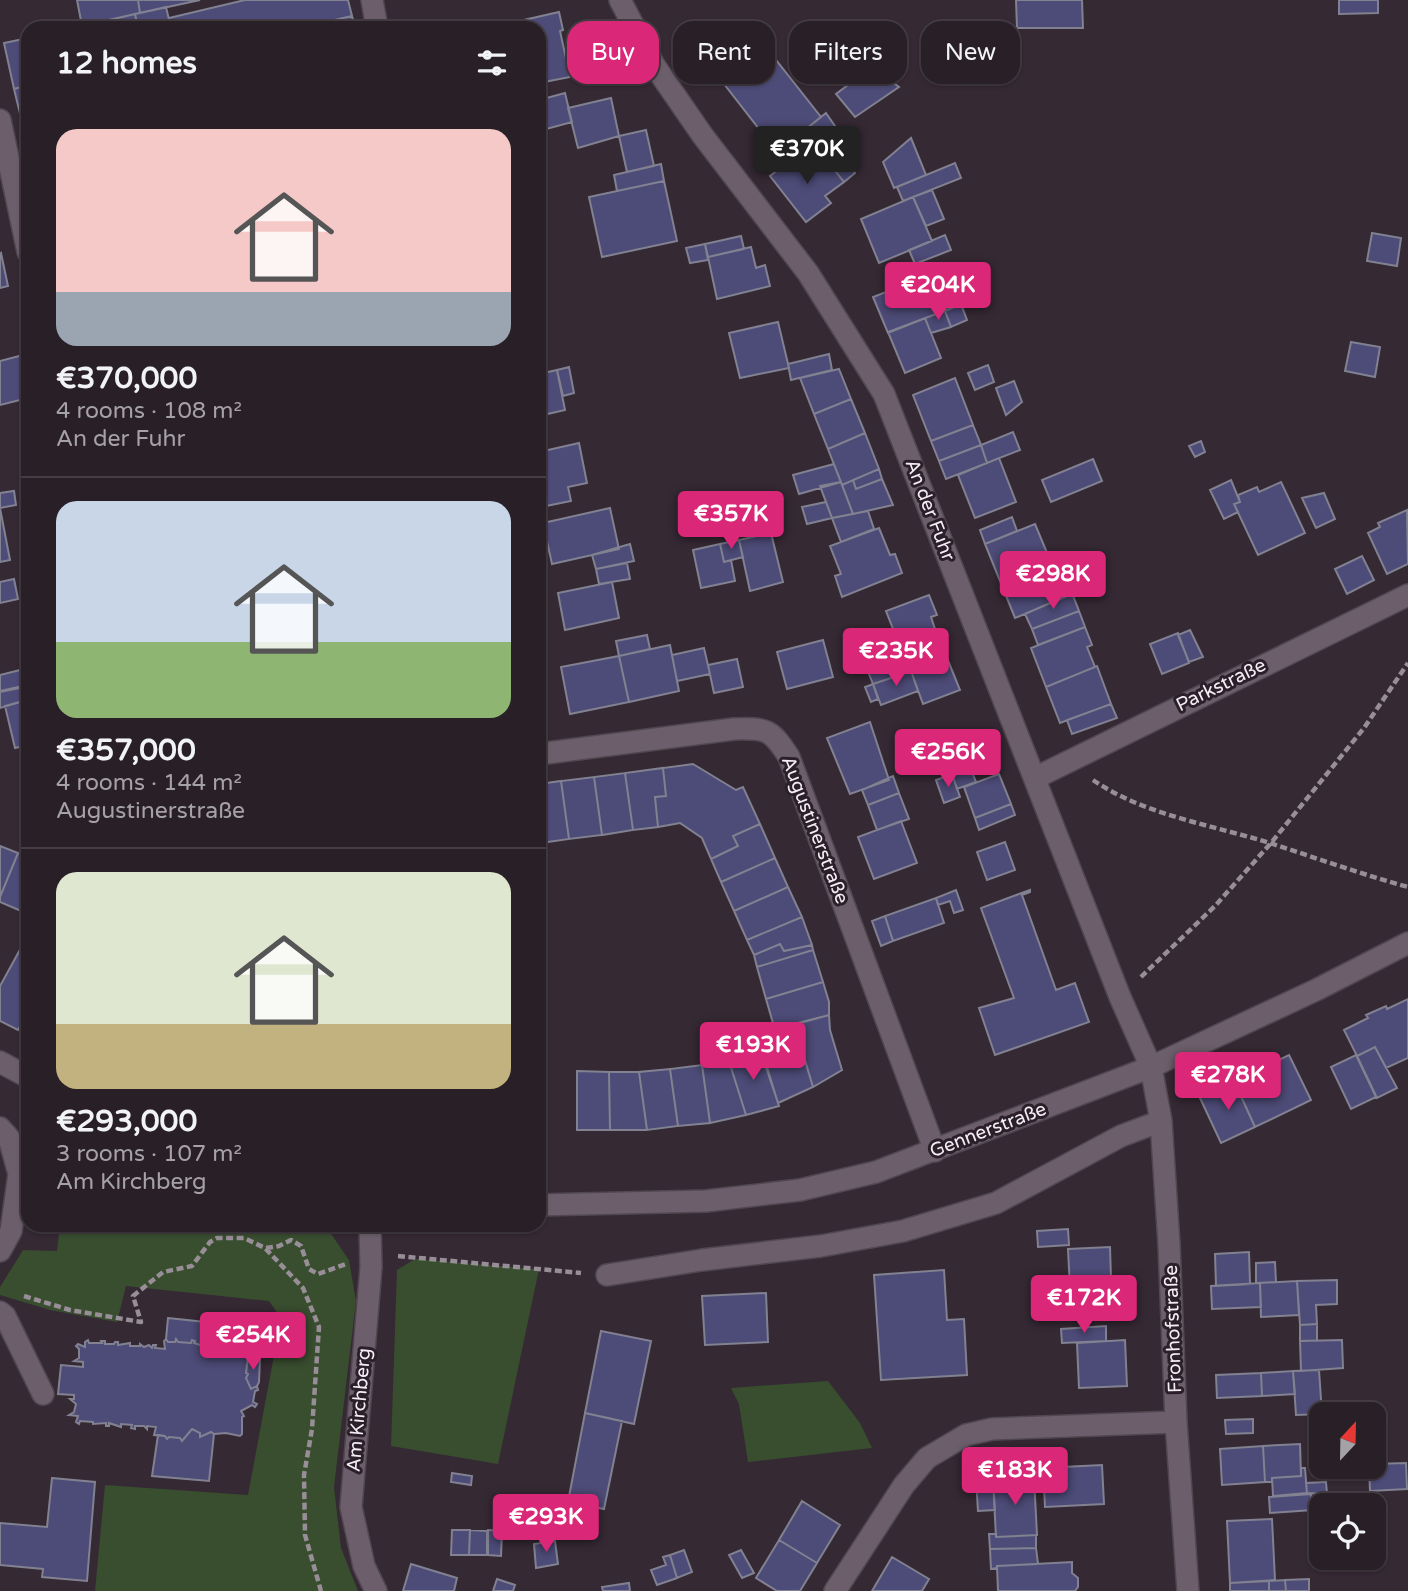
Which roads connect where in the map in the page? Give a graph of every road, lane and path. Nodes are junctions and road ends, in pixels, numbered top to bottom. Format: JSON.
{"nodes":[{"id":1,"x":372,"y":0,"type":"edge"},
{"id":2,"x":620,"y":0,"type":"edge"},
{"id":3,"x":376,"y":21,"type":"edge"},
{"id":4,"x":0,"y":120,"type":"edge"},
{"id":5,"x":21,"y":218,"type":"edge"},
{"id":6,"x":1408,"y":595,"type":"edge"},
{"id":7,"x":1408,"y":663,"type":"edge"},
{"id":8,"x":546,"y":753,"type":"edge"},
{"id":9,"x":1067,"y":762,"type":"junction"},
{"id":10,"x":1035,"y":778,"type":"junction"},
{"id":11,"x":1271,"y":844,"type":"junction"},
{"id":12,"x":1408,"y":887,"type":"edge"},
{"id":13,"x":1408,"y":943,"type":"edge"},
{"id":14,"x":1120,"y":997,"type":"junction"},
{"id":15,"x":0,"y":1062,"type":"edge"},
{"id":16,"x":1152,"y":1067,"type":"junction"},
{"id":17,"x":21,"y":1073,"type":"edge"},
{"id":18,"x":1161,"y":1121,"type":"junction"},
{"id":19,"x":0,"y":1128,"type":"edge"},
{"id":20,"x":936,"y":1151,"type":"junction"},
{"id":21,"x":546,"y":1205,"type":"edge"},
{"id":22,"x":370,"y":1232,"type":"edge"},
{"id":23,"x":265,"y":1248,"type":"junction"},
{"id":24,"x":0,"y":1251,"type":"edge"},
{"id":25,"x":371,"y":1254,"type":"junction"},
{"id":26,"x":400,"y":1257,"type":"junction"},
{"id":27,"x":348,"y":1263,"type":"dead end"},
{"id":28,"x":407,"y":1265,"type":"dead end"},
{"id":29,"x":607,"y":1275,"type":"joint"},
{"id":30,"x":18,"y":1294,"type":"dead end"},
{"id":31,"x":0,"y":1312,"type":"edge"},
{"id":32,"x":43,"y":1394,"type":"dead end"},
{"id":33,"x":1176,"y":1422,"type":"junction"},
{"id":34,"x":321,"y":1591,"type":"edge"},
{"id":35,"x":376,"y":1591,"type":"edge"},
{"id":36,"x":835,"y":1591,"type":"edge"},
{"id":37,"x":1188,"y":1591,"type":"edge"}],
"edges":[{"from":1,"to":3,"type":"street"},
{"from":2,"to":10,"type":"street","name":"An der Fuhr"},
{"from":4,"to":5,"type":"street"},
{"from":6,"to":9,"type":"street","name":"Parkstraße"},
{"from":7,"to":11,"type":"path"},
{"from":8,"to":20,"type":"street","name":"Augustinerstraße"},
{"from":9,"to":10,"type":"street","name":"Parkstraße"},
{"from":9,"to":11,"type":"path"},
{"from":10,"to":14,"type":"street","name":"An der Fuhr"},
{"from":11,"to":12,"type":"path"},
{"from":11,"to":14,"type":"path"},
{"from":13,"to":16,"type":"street","name":"Gennerstraße"},
{"from":14,"to":16,"type":"street","name":"An der Fuhr"},
{"from":15,"to":17,"type":"street"},
{"from":16,"to":18,"type":"street","name":"Fronhofstraße"},
{"from":16,"to":20,"type":"street","name":"Gennerstraße"},
{"from":18,"to":29,"type":"street"},
{"from":18,"to":33,"type":"street","name":"Fronhofstraße"},
{"from":19,"to":24,"type":"street"},
{"from":20,"to":21,"type":"street","name":"Gennerstraße"},
{"from":22,"to":25,"type":"street","name":"Am Kirchberg"},
{"from":23,"to":27,"type":"path"},
{"from":23,"to":30,"type":"path"},
{"from":23,"to":34,"type":"path"},
{"from":25,"to":26,"type":"path"},
{"from":25,"to":35,"type":"street","name":"Am Kirchberg"},
{"from":26,"to":28,"type":"path"},
{"from":26,"to":29,"type":"path"},
{"from":31,"to":32,"type":"street"},
{"from":33,"to":36,"type":"street"},
{"from":33,"to":37,"type":"street","name":"Fronhofstraße"}]}
